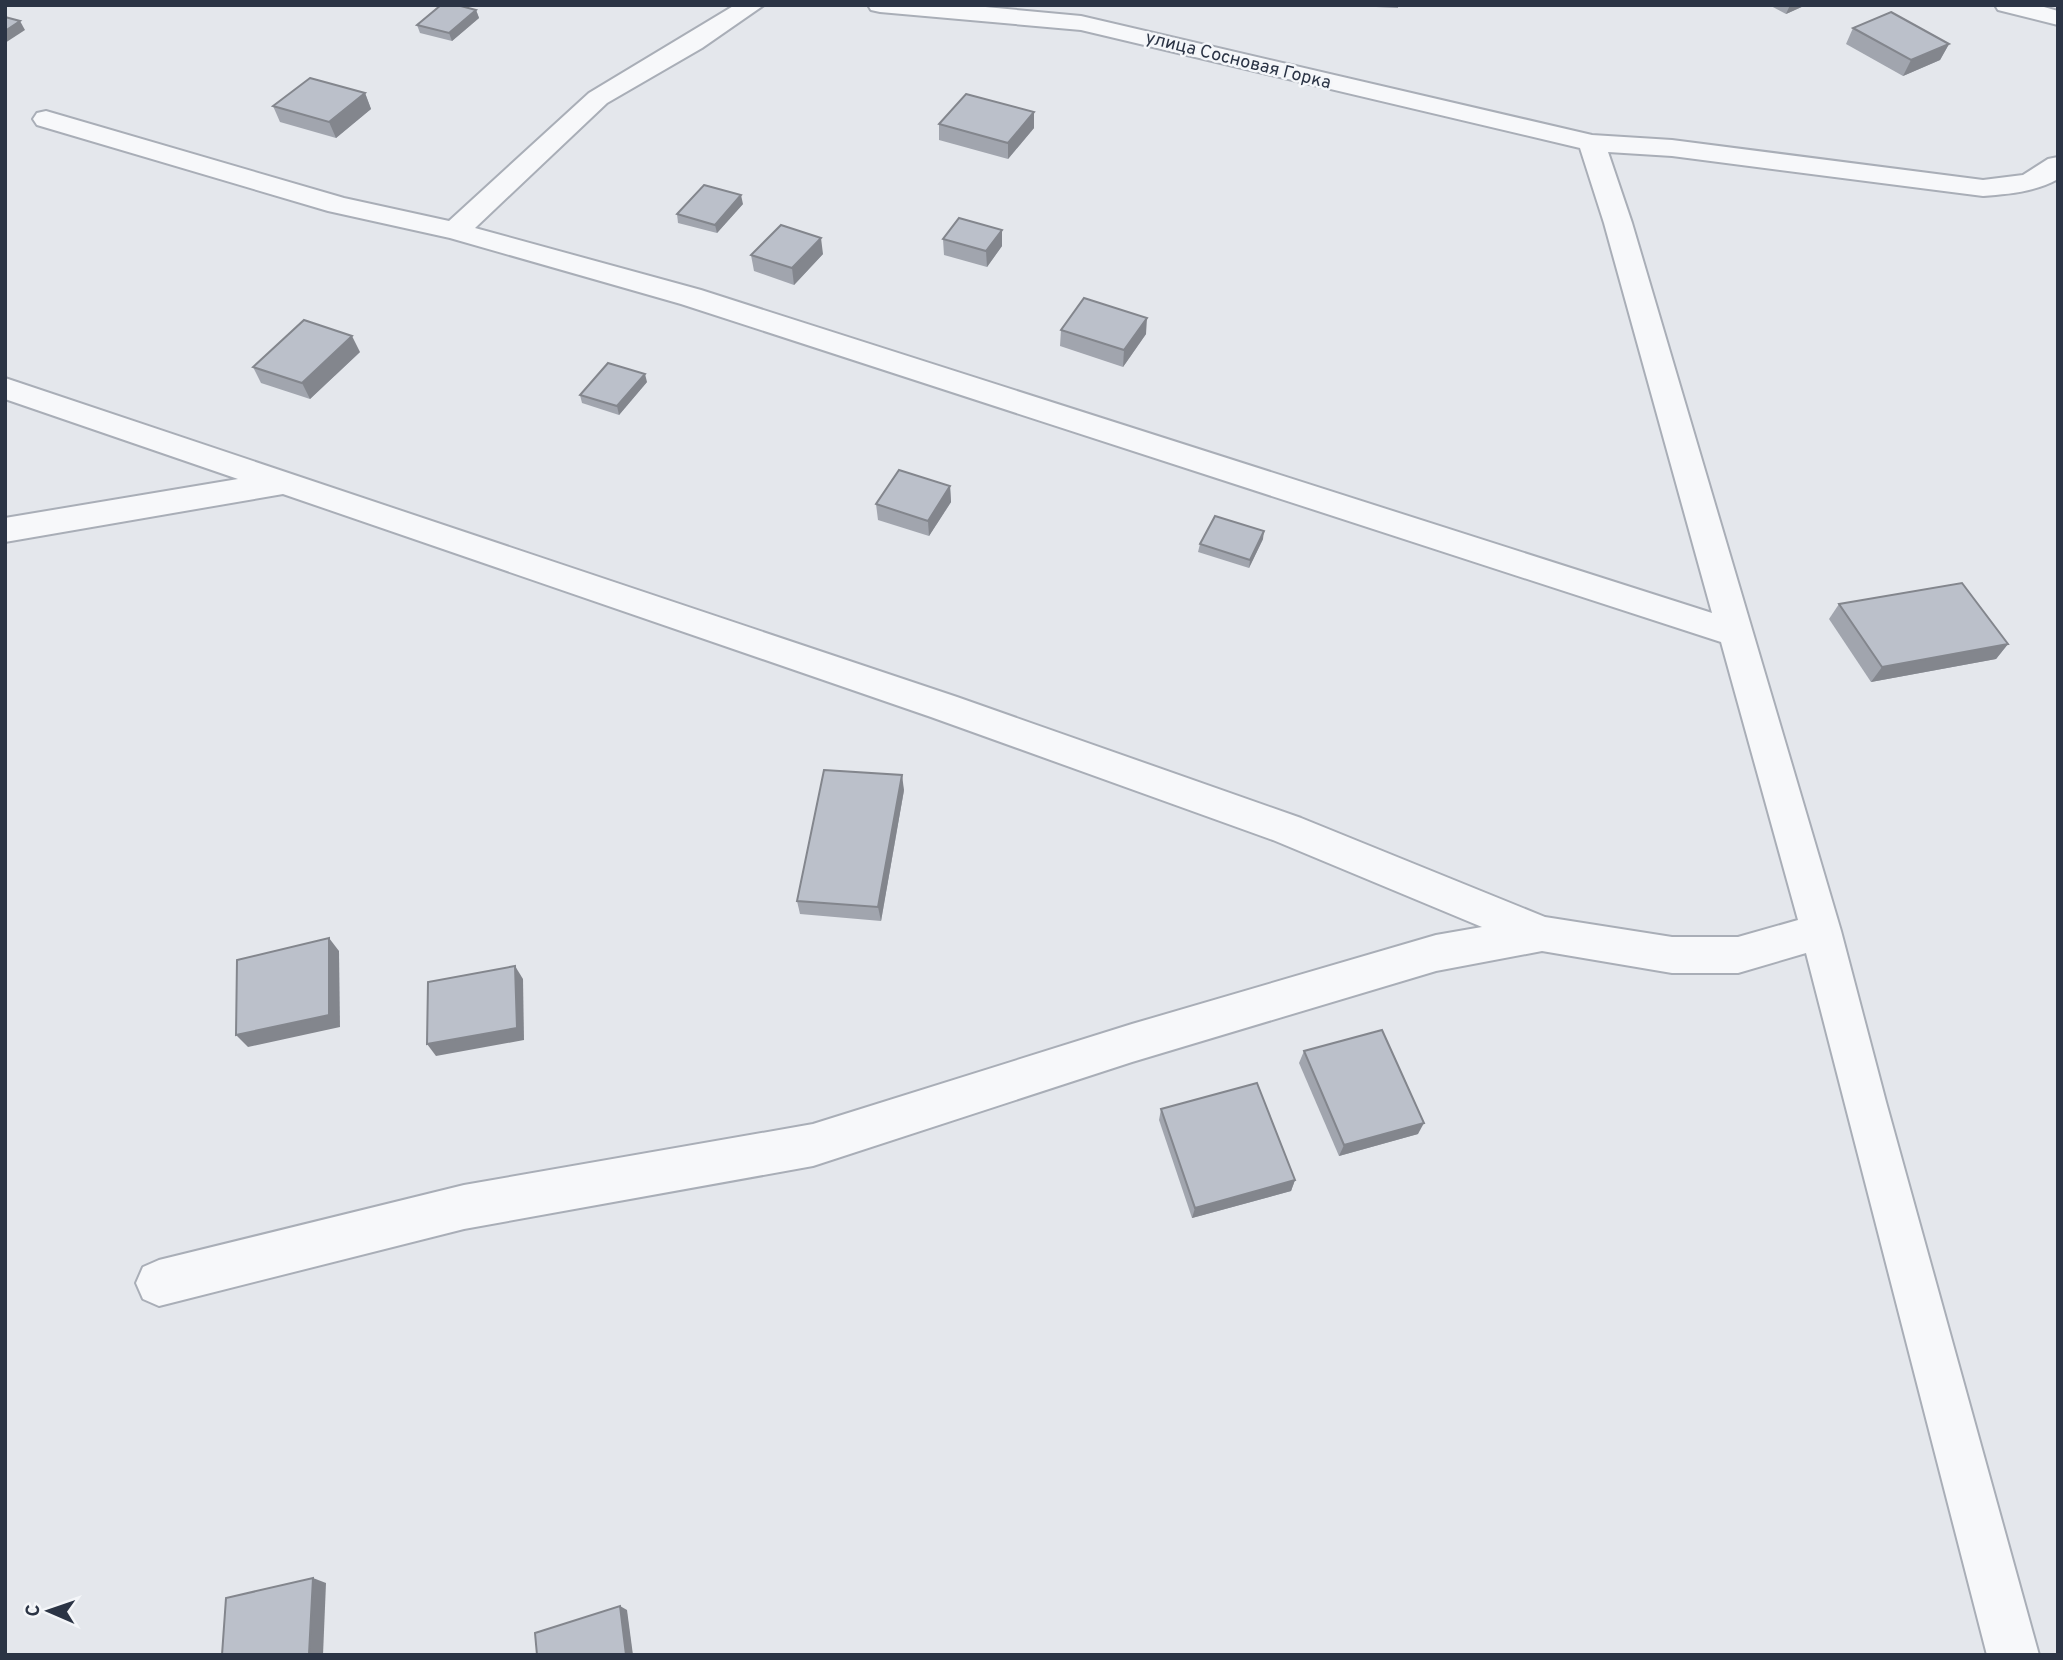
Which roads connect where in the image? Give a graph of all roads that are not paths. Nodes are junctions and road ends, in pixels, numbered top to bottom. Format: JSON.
{"nodes":[{"id":1,"x":752,"y":5,"type":"edge"},
{"id":2,"x":880,"y":5,"type":"edge"},
{"id":3,"x":2007,"y":5,"type":"edge"},
{"id":4,"x":2058,"y":18,"type":"edge"},
{"id":5,"x":46,"y":119,"type":"dead end"},
{"id":6,"x":1592,"y":143,"type":"junction"},
{"id":7,"x":2058,"y":165,"type":"edge"},
{"id":8,"x":455,"y":232,"type":"junction"},
{"id":9,"x":5,"y":388,"type":"edge"},
{"id":10,"x":287,"y":482,"type":"junction"},
{"id":11,"x":5,"y":530,"type":"edge"},
{"id":12,"x":1736,"y":634,"type":"junction"},
{"id":13,"x":1821,"y":931,"type":"junction"},
{"id":14,"x":1542,"y":934,"type":"junction"},
{"id":15,"x":159,"y":1283,"type":"dead end"},
{"id":16,"x":2013,"y":1655,"type":"edge"}],
"edges":[{"from":1,"to":8,"type":"street"},
{"from":2,"to":6,"type":"street","name":"улица Сосновая Горка"},
{"from":3,"to":4,"type":"street"},
{"from":5,"to":8,"type":"street"},
{"from":6,"to":7,"type":"street","name":"улица Сосновая Горка"},
{"from":6,"to":12,"type":"street"},
{"from":8,"to":12,"type":"street"},
{"from":9,"to":10,"type":"street"},
{"from":10,"to":11,"type":"street"},
{"from":10,"to":14,"type":"street"},
{"from":12,"to":13,"type":"street"},
{"from":13,"to":14,"type":"street"},
{"from":13,"to":16,"type":"street"},
{"from":14,"to":15,"type":"street"}]}
